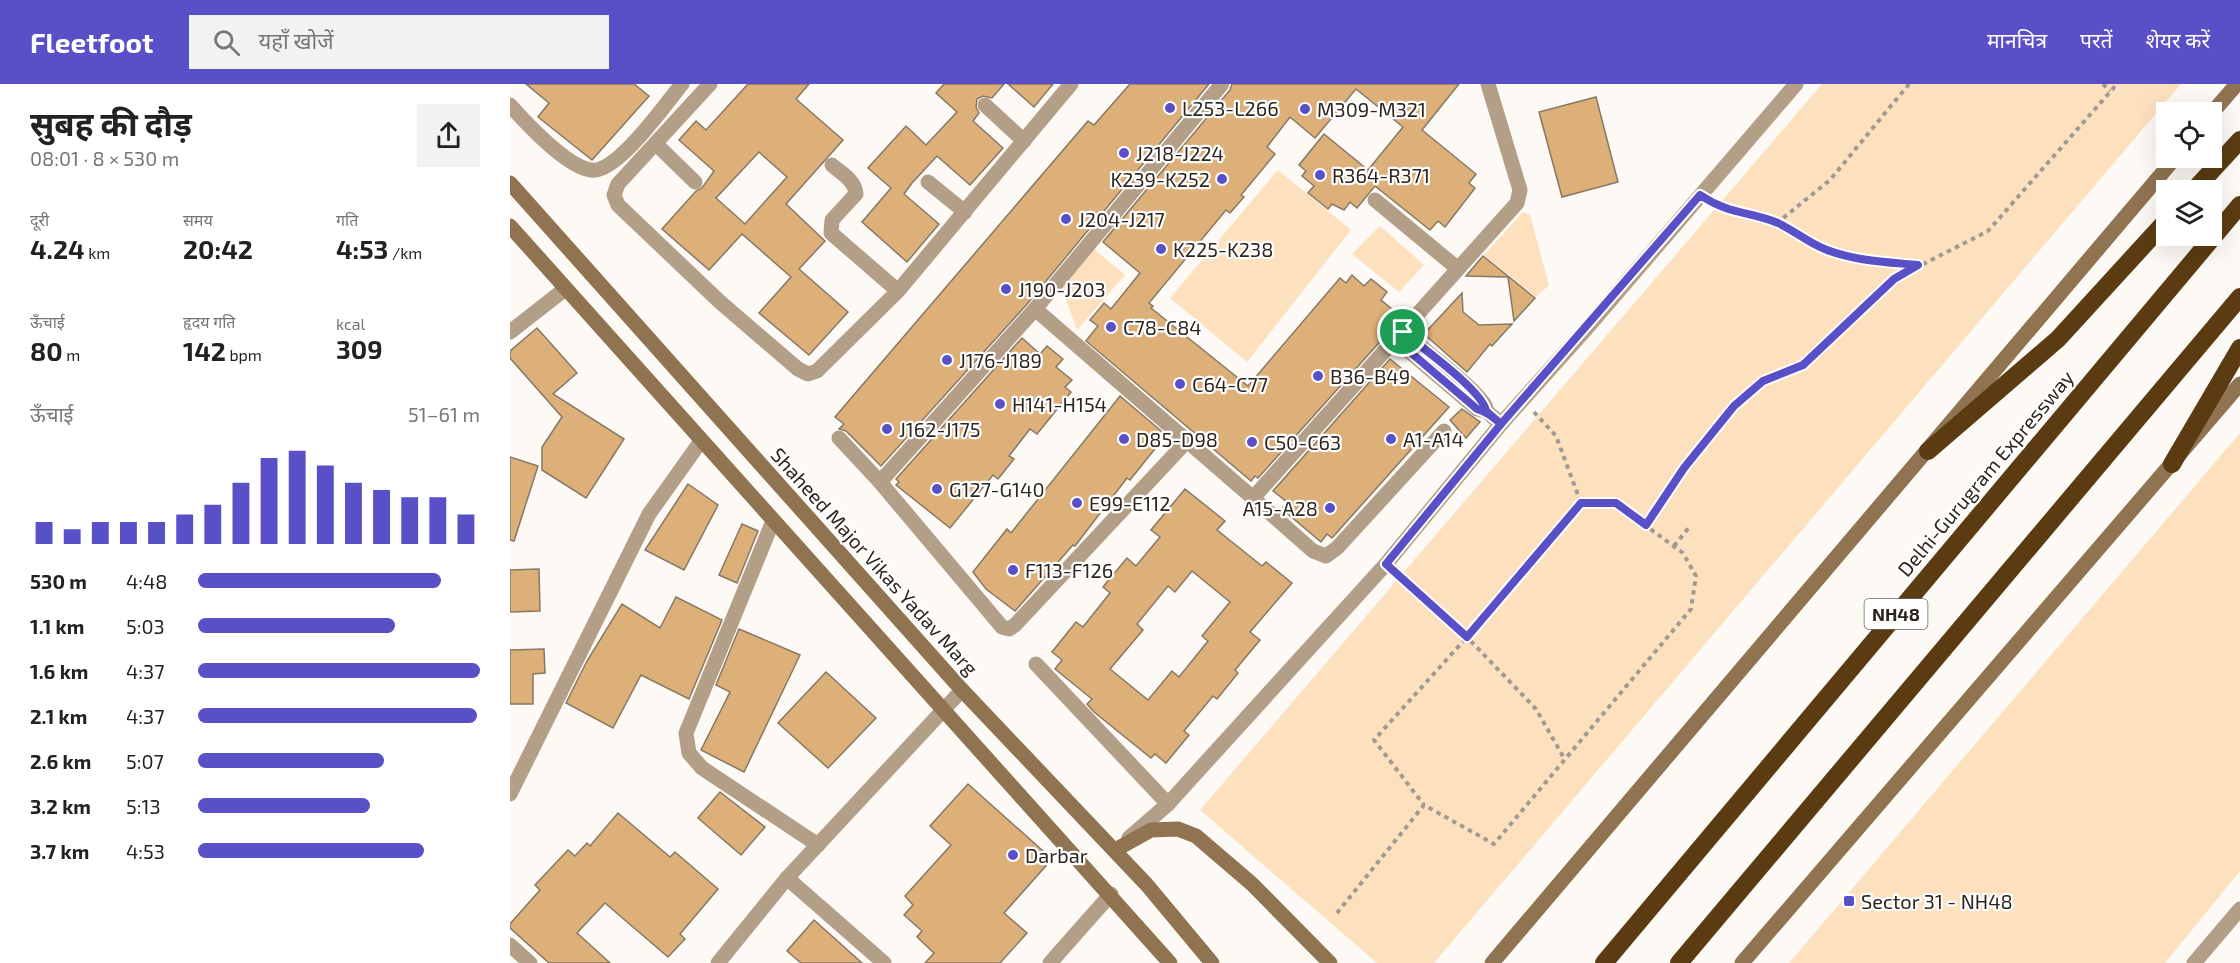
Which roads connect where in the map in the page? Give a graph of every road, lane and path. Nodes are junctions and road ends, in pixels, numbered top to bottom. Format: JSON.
{"nodes":[{"id":1,"x":682,"y":84,"type":"edge"},
{"id":2,"x":710,"y":84,"type":"edge"},
{"id":3,"x":1071,"y":84,"type":"edge"},
{"id":4,"x":1222,"y":84,"type":"edge"},
{"id":5,"x":1488,"y":84,"type":"edge"},
{"id":6,"x":1796,"y":84,"type":"edge"},
{"id":7,"x":1909,"y":84,"type":"edge"},
{"id":8,"x":2103,"y":84,"type":"edge"},
{"id":9,"x":2117,"y":84,"type":"edge"},
{"id":10,"x":2237,"y":84,"type":"edge"},
{"id":11,"x":2110,"y":91,"type":"junction"},
{"id":12,"x":2221,"y":102,"type":"edge"},
{"id":13,"x":510,"y":105,"type":"edge"},
{"id":14,"x":985,"y":105,"type":"dead end"},
{"id":15,"x":2240,"y":140,"type":"edge"},
{"id":16,"x":1024,"y":141,"type":"junction"},
{"id":17,"x":656,"y":144,"type":"junction"},
{"id":18,"x":832,"y":165,"type":"dead end"},
{"id":19,"x":2167,"y":168,"type":"edge"},
{"id":20,"x":2203,"y":180,"type":"edge"},
{"id":21,"x":695,"y":182,"type":"dead end"},
{"id":22,"x":928,"y":182,"type":"dead end"},
{"id":23,"x":510,"y":183,"type":"edge"},
{"id":24,"x":1700,"y":195,"type":"junction"},
{"id":25,"x":1374,"y":200,"type":"dead end"},
{"id":26,"x":2240,"y":205,"type":"edge"},
{"id":27,"x":964,"y":212,"type":"junction"},
{"id":28,"x":1777,"y":223,"type":"junction"},
{"id":29,"x":510,"y":226,"type":"edge"},
{"id":30,"x":2156,"y":232,"type":"edge"},
{"id":31,"x":1918,"y":265,"type":"junction"},
{"id":32,"x":1457,"y":268,"type":"junction"},
{"id":33,"x":565,"y":289,"type":"junction"},
{"id":34,"x":898,"y":291,"type":"junction"},
{"id":35,"x":2238,"y":299,"type":"edge"},
{"id":36,"x":1035,"y":309,"type":"junction"},
{"id":37,"x":510,"y":332,"type":"edge"},
{"id":38,"x":1399,"y":336,"type":"junction"},
{"id":39,"x":2240,"y":348,"type":"edge"},
{"id":40,"x":2240,"y":384,"type":"edge"},
{"id":41,"x":1522,"y":401,"type":"junction"},
{"id":42,"x":1501,"y":424,"type":"junction"},
{"id":43,"x":1444,"y":431,"type":"dead end"},
{"id":44,"x":839,"y":438,"type":"dead end"},
{"id":45,"x":701,"y":441,"type":"junction"},
{"id":46,"x":1187,"y":441,"type":"junction"},
{"id":47,"x":1928,"y":451,"type":"junction"},
{"id":48,"x":2172,"y":464,"type":"junction"},
{"id":49,"x":880,"y":482,"type":"junction"},
{"id":50,"x":1253,"y":498,"type":"junction"},
{"id":51,"x":1581,"y":503,"type":"junction"},
{"id":52,"x":772,"y":521,"type":"junction"},
{"id":53,"x":1646,"y":525,"type":"junction"},
{"id":54,"x":1690,"y":526,"type":"dead end"},
{"id":55,"x":1674,"y":546,"type":"junction"},
{"id":56,"x":1386,"y":564,"type":"junction"},
{"id":57,"x":1467,"y":637,"type":"junction"},
{"id":58,"x":1036,"y":664,"type":"dead end"},
{"id":59,"x":962,"y":690,"type":"junction"},
{"id":60,"x":944,"y":711,"type":"junction"},
{"id":61,"x":1565,"y":760,"type":"junction"},
{"id":62,"x":510,"y":794,"type":"edge"},
{"id":63,"x":1168,"y":804,"type":"junction"},
{"id":64,"x":1424,"y":805,"type":"junction"},
{"id":65,"x":818,"y":845,"type":"junction"},
{"id":66,"x":1115,"y":850,"type":"junction"},
{"id":67,"x":788,"y":878,"type":"junction"},
{"id":68,"x":1111,"y":894,"type":"junction"},
{"id":69,"x":2240,"y":909,"type":"edge"},
{"id":70,"x":1337,"y":913,"type":"dead end"},
{"id":71,"x":510,"y":945,"type":"edge"},
{"id":72,"x":530,"y":963,"type":"edge"},
{"id":73,"x":718,"y":963,"type":"edge"},
{"id":74,"x":884,"y":963,"type":"edge"},
{"id":75,"x":1050,"y":963,"type":"edge"},
{"id":76,"x":1170,"y":963,"type":"edge"},
{"id":77,"x":1212,"y":963,"type":"edge"},
{"id":78,"x":1330,"y":963,"type":"edge"},
{"id":79,"x":1492,"y":963,"type":"edge"},
{"id":80,"x":1604,"y":963,"type":"edge"},
{"id":81,"x":1680,"y":963,"type":"edge"},
{"id":82,"x":1742,"y":963,"type":"edge"},
{"id":83,"x":2194,"y":963,"type":"edge"}],
"edges":[{"from":1,"to":13,"type":"street"},
{"from":2,"to":17,"type":"street"},
{"from":3,"to":16,"type":"street"},
{"from":4,"to":36,"type":"street"},
{"from":5,"to":32,"type":"street"},
{"from":6,"to":24,"type":"street"},
{"from":7,"to":28,"type":"path"},
{"from":8,"to":11,"type":"path"},
{"from":9,"to":11,"type":"path"},
{"from":10,"to":12,"type":"main road"},
{"from":11,"to":31,"type":"path"},
{"from":14,"to":16,"type":"street"},
{"from":15,"to":20,"type":"highway"},
{"from":16,"to":27,"type":"street"},
{"from":17,"to":21,"type":"street"},
{"from":17,"to":34,"type":"street"},
{"from":18,"to":34,"type":"street"},
{"from":19,"to":47,"type":"main road"},
{"from":22,"to":27,"type":"street"},
{"from":23,"to":59,"type":"main road","name":"Shaheed Major Vikas Yadav Marg"},
{"from":24,"to":28,"type":"path"},
{"from":24,"to":41,"type":"street"},
{"from":25,"to":32,"type":"street"},
{"from":26,"to":80,"type":"highway","name":"Delhi-Gurugram Expressway","number":"NH48"},
{"from":27,"to":34,"type":"street"},
{"from":28,"to":31,"type":"path"},
{"from":29,"to":33,"type":"main road"},
{"from":30,"to":47,"type":"highway"},
{"from":31,"to":53,"type":"path"},
{"from":32,"to":38,"type":"street"},
{"from":33,"to":37,"type":"street"},
{"from":33,"to":45,"type":"main road"},
{"from":35,"to":81,"type":"highway","number":"NH48"},
{"from":36,"to":46,"type":"street"},
{"from":36,"to":49,"type":"street"},
{"from":38,"to":42,"type":"street"},
{"from":38,"to":50,"type":"street"},
{"from":39,"to":48,"type":"highway"},
{"from":40,"to":48,"type":"main road"},
{"from":41,"to":42,"type":"street"},
{"from":41,"to":51,"type":"path"},
{"from":42,"to":56,"type":"street"},
{"from":43,"to":50,"type":"street"},
{"from":44,"to":49,"type":"street"},
{"from":45,"to":52,"type":"main road"},
{"from":45,"to":62,"type":"street"},
{"from":46,"to":49,"type":"street"},
{"from":46,"to":50,"type":"street"},
{"from":47,"to":79,"type":"main road"},
{"from":48,"to":82,"type":"main road"},
{"from":51,"to":53,"type":"path"},
{"from":51,"to":57,"type":"path"},
{"from":52,"to":60,"type":"main road"},
{"from":52,"to":65,"type":"street"},
{"from":53,"to":55,"type":"path"},
{"from":54,"to":55,"type":"path"},
{"from":55,"to":61,"type":"path"},
{"from":56,"to":57,"type":"path"},
{"from":56,"to":63,"type":"street"},
{"from":57,"to":61,"type":"path"},
{"from":57,"to":64,"type":"path"},
{"from":58,"to":63,"type":"street"},
{"from":59,"to":60,"type":"street"},
{"from":59,"to":66,"type":"main road","name":"Shaheed Major Vikas Yadav Marg"},
{"from":60,"to":65,"type":"street"},
{"from":60,"to":68,"type":"main road"},
{"from":61,"to":64,"type":"path"},
{"from":63,"to":66,"type":"street"},
{"from":64,"to":70,"type":"path"},
{"from":65,"to":67,"type":"street"},
{"from":66,"to":77,"type":"main road","name":"Shaheed Major Vikas Yadav Marg"},
{"from":66,"to":78,"type":"main road"},
{"from":67,"to":73,"type":"street"},
{"from":67,"to":74,"type":"street"},
{"from":68,"to":75,"type":"street"},
{"from":68,"to":76,"type":"main road"},
{"from":69,"to":83,"type":"street"},
{"from":71,"to":72,"type":"street"}]}
